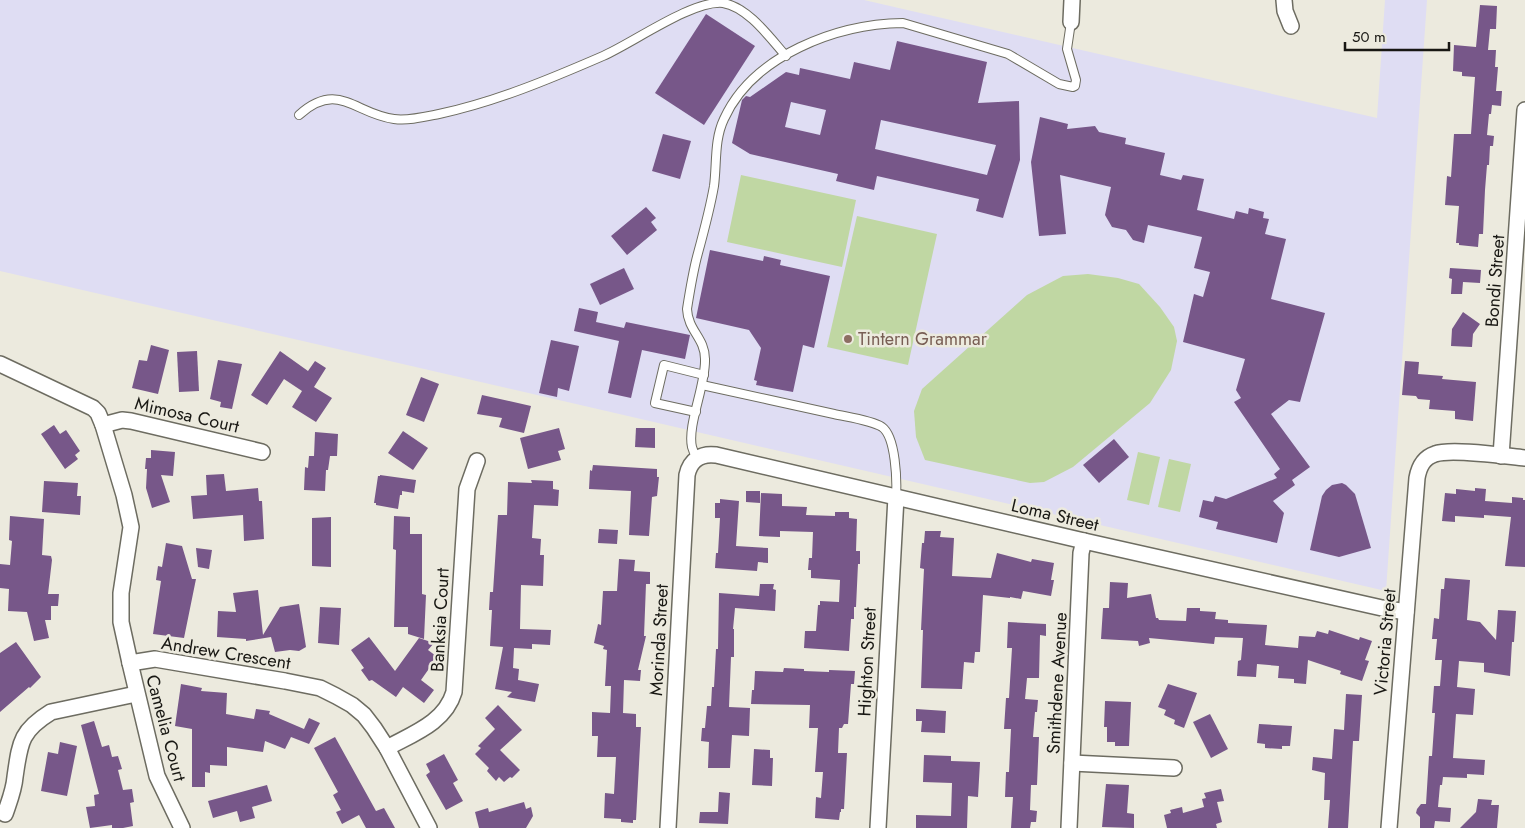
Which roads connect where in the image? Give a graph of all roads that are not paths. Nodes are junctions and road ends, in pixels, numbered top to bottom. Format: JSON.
{"nodes":[{"id":1,"x":1072,"y":0,"type":"edge"},
{"id":2,"x":1284,"y":0,"type":"edge"},
{"id":3,"x":1071,"y":22,"type":"joint"},
{"id":4,"x":1291,"y":26,"type":"dead end"},
{"id":5,"x":786,"y":56,"type":"junction"},
{"id":6,"x":1525,"y":110,"type":"edge"},
{"id":7,"x":299,"y":115,"type":"dead end"},
{"id":8,"x":0,"y":364,"type":"edge"},
{"id":9,"x":704,"y":375,"type":"junction"},
{"id":10,"x":702,"y":385,"type":"junction"},
{"id":11,"x":696,"y":412,"type":"junction"},
{"id":12,"x":103,"y":425,"type":"junction"},
{"id":13,"x":262,"y":452,"type":"dead end"},
{"id":14,"x":1501,"y":456,"type":"junction"},
{"id":15,"x":697,"y":458,"type":"junction"},
{"id":16,"x":1525,"y":458,"type":"edge"},
{"id":17,"x":477,"y":461,"type":"dead end"},
{"id":18,"x":896,"y":497,"type":"junction"},
{"id":19,"x":1084,"y":541,"type":"junction"},
{"id":20,"x":1406,"y":612,"type":"junction"},
{"id":21,"x":130,"y":663,"type":"junction"},
{"id":22,"x":136,"y":694,"type":"junction"},
{"id":23,"x":386,"y":748,"type":"junction"},
{"id":24,"x":1072,"y":763,"type":"junction"},
{"id":25,"x":1174,"y":768,"type":"dead end"},
{"id":26,"x":5,"y":814,"type":"dead end"},
{"id":27,"x":182,"y":828,"type":"edge"},
{"id":28,"x":429,"y":828,"type":"edge"},
{"id":29,"x":668,"y":828,"type":"edge"},
{"id":30,"x":878,"y":828,"type":"edge"},
{"id":31,"x":1068,"y":828,"type":"edge"},
{"id":32,"x":1389,"y":828,"type":"edge"}],
"edges":[{"from":1,"to":3,"type":"street"},
{"from":2,"to":4,"type":"street"},
{"from":3,"to":5,"type":"lane"},
{"from":5,"to":7,"type":"lane"},
{"from":5,"to":9,"type":"lane"},
{"from":6,"to":14,"type":"street","name":"Bondi Street"},
{"from":8,"to":12,"type":"street"},
{"from":9,"to":10,"type":"lane"},
{"from":9,"to":11,"type":"lane"},
{"from":10,"to":11,"type":"lane"},
{"from":10,"to":18,"type":"lane"},
{"from":11,"to":15,"type":"lane"},
{"from":12,"to":13,"type":"street","name":"Mimosa Court"},
{"from":12,"to":21,"type":"street"},
{"from":14,"to":16,"type":"street"},
{"from":14,"to":20,"type":"street","name":"Victoria Street"},
{"from":15,"to":18,"type":"street","name":"Loma Street"},
{"from":15,"to":29,"type":"street","name":"Morinda Street"},
{"from":17,"to":23,"type":"street","name":"Banksia Court"},
{"from":18,"to":19,"type":"street","name":"Loma Street"},
{"from":18,"to":30,"type":"street","name":"Highton Street"},
{"from":19,"to":20,"type":"street","name":"Loma Street"},
{"from":19,"to":24,"type":"street","name":"Smithdene Avenue"},
{"from":20,"to":32,"type":"street","name":"Victoria Street"},
{"from":21,"to":22,"type":"street","name":"Camelia Court"},
{"from":21,"to":23,"type":"street","name":"Andrew Crescent"},
{"from":22,"to":26,"type":"street"},
{"from":22,"to":27,"type":"street","name":"Camelia Court"},
{"from":23,"to":28,"type":"street","name":"Andrew Crescent"},
{"from":24,"to":25,"type":"street"},
{"from":24,"to":31,"type":"street","name":"Smithdene Avenue"}]}
